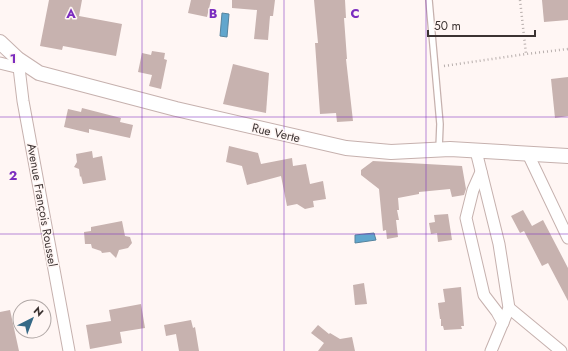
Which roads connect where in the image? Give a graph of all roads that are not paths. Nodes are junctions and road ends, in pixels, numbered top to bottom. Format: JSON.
{"nodes":[{"id":1,"x":429,"y":0,"type":"edge"},
{"id":2,"x":0,"y":42,"type":"edge"},
{"id":3,"x":0,"y":63,"type":"edge"},
{"id":4,"x":19,"y":63,"type":"junction"},
{"id":5,"x":439,"y":150,"type":"junction"},
{"id":6,"x":476,"y":151,"type":"junction"},
{"id":7,"x":528,"y":154,"type":"junction"},
{"id":8,"x":568,"y":156,"type":"edge"},
{"id":9,"x":481,"y":172,"type":"junction"},
{"id":10,"x":568,"y":238,"type":"edge"},
{"id":11,"x":509,"y":308,"type":"junction"},
{"id":12,"x":503,"y":322,"type":"junction"},
{"id":13,"x":69,"y":351,"type":"edge"},
{"id":14,"x":491,"y":351,"type":"edge"},
{"id":15,"x":561,"y":351,"type":"edge"}],
"edges":[{"from":1,"to":5,"type":"lane"},
{"from":2,"to":4,"type":"street","name":"Rue Verte"},
{"from":3,"to":4,"type":"street"},
{"from":4,"to":5,"type":"street","name":"Rue Verte"},
{"from":4,"to":13,"type":"street","name":"Avenue François Roussel"},
{"from":5,"to":6,"type":"street","name":"Rue Verte"},
{"from":6,"to":7,"type":"street","name":"Rue Verte"},
{"from":6,"to":9,"type":"street"},
{"from":7,"to":8,"type":"street","name":"Rue Verte"},
{"from":7,"to":10,"type":"street"},
{"from":9,"to":11,"type":"street"},
{"from":9,"to":12,"type":"street"},
{"from":11,"to":12,"type":"street"},
{"from":11,"to":15,"type":"street"},
{"from":12,"to":14,"type":"street"}]}
